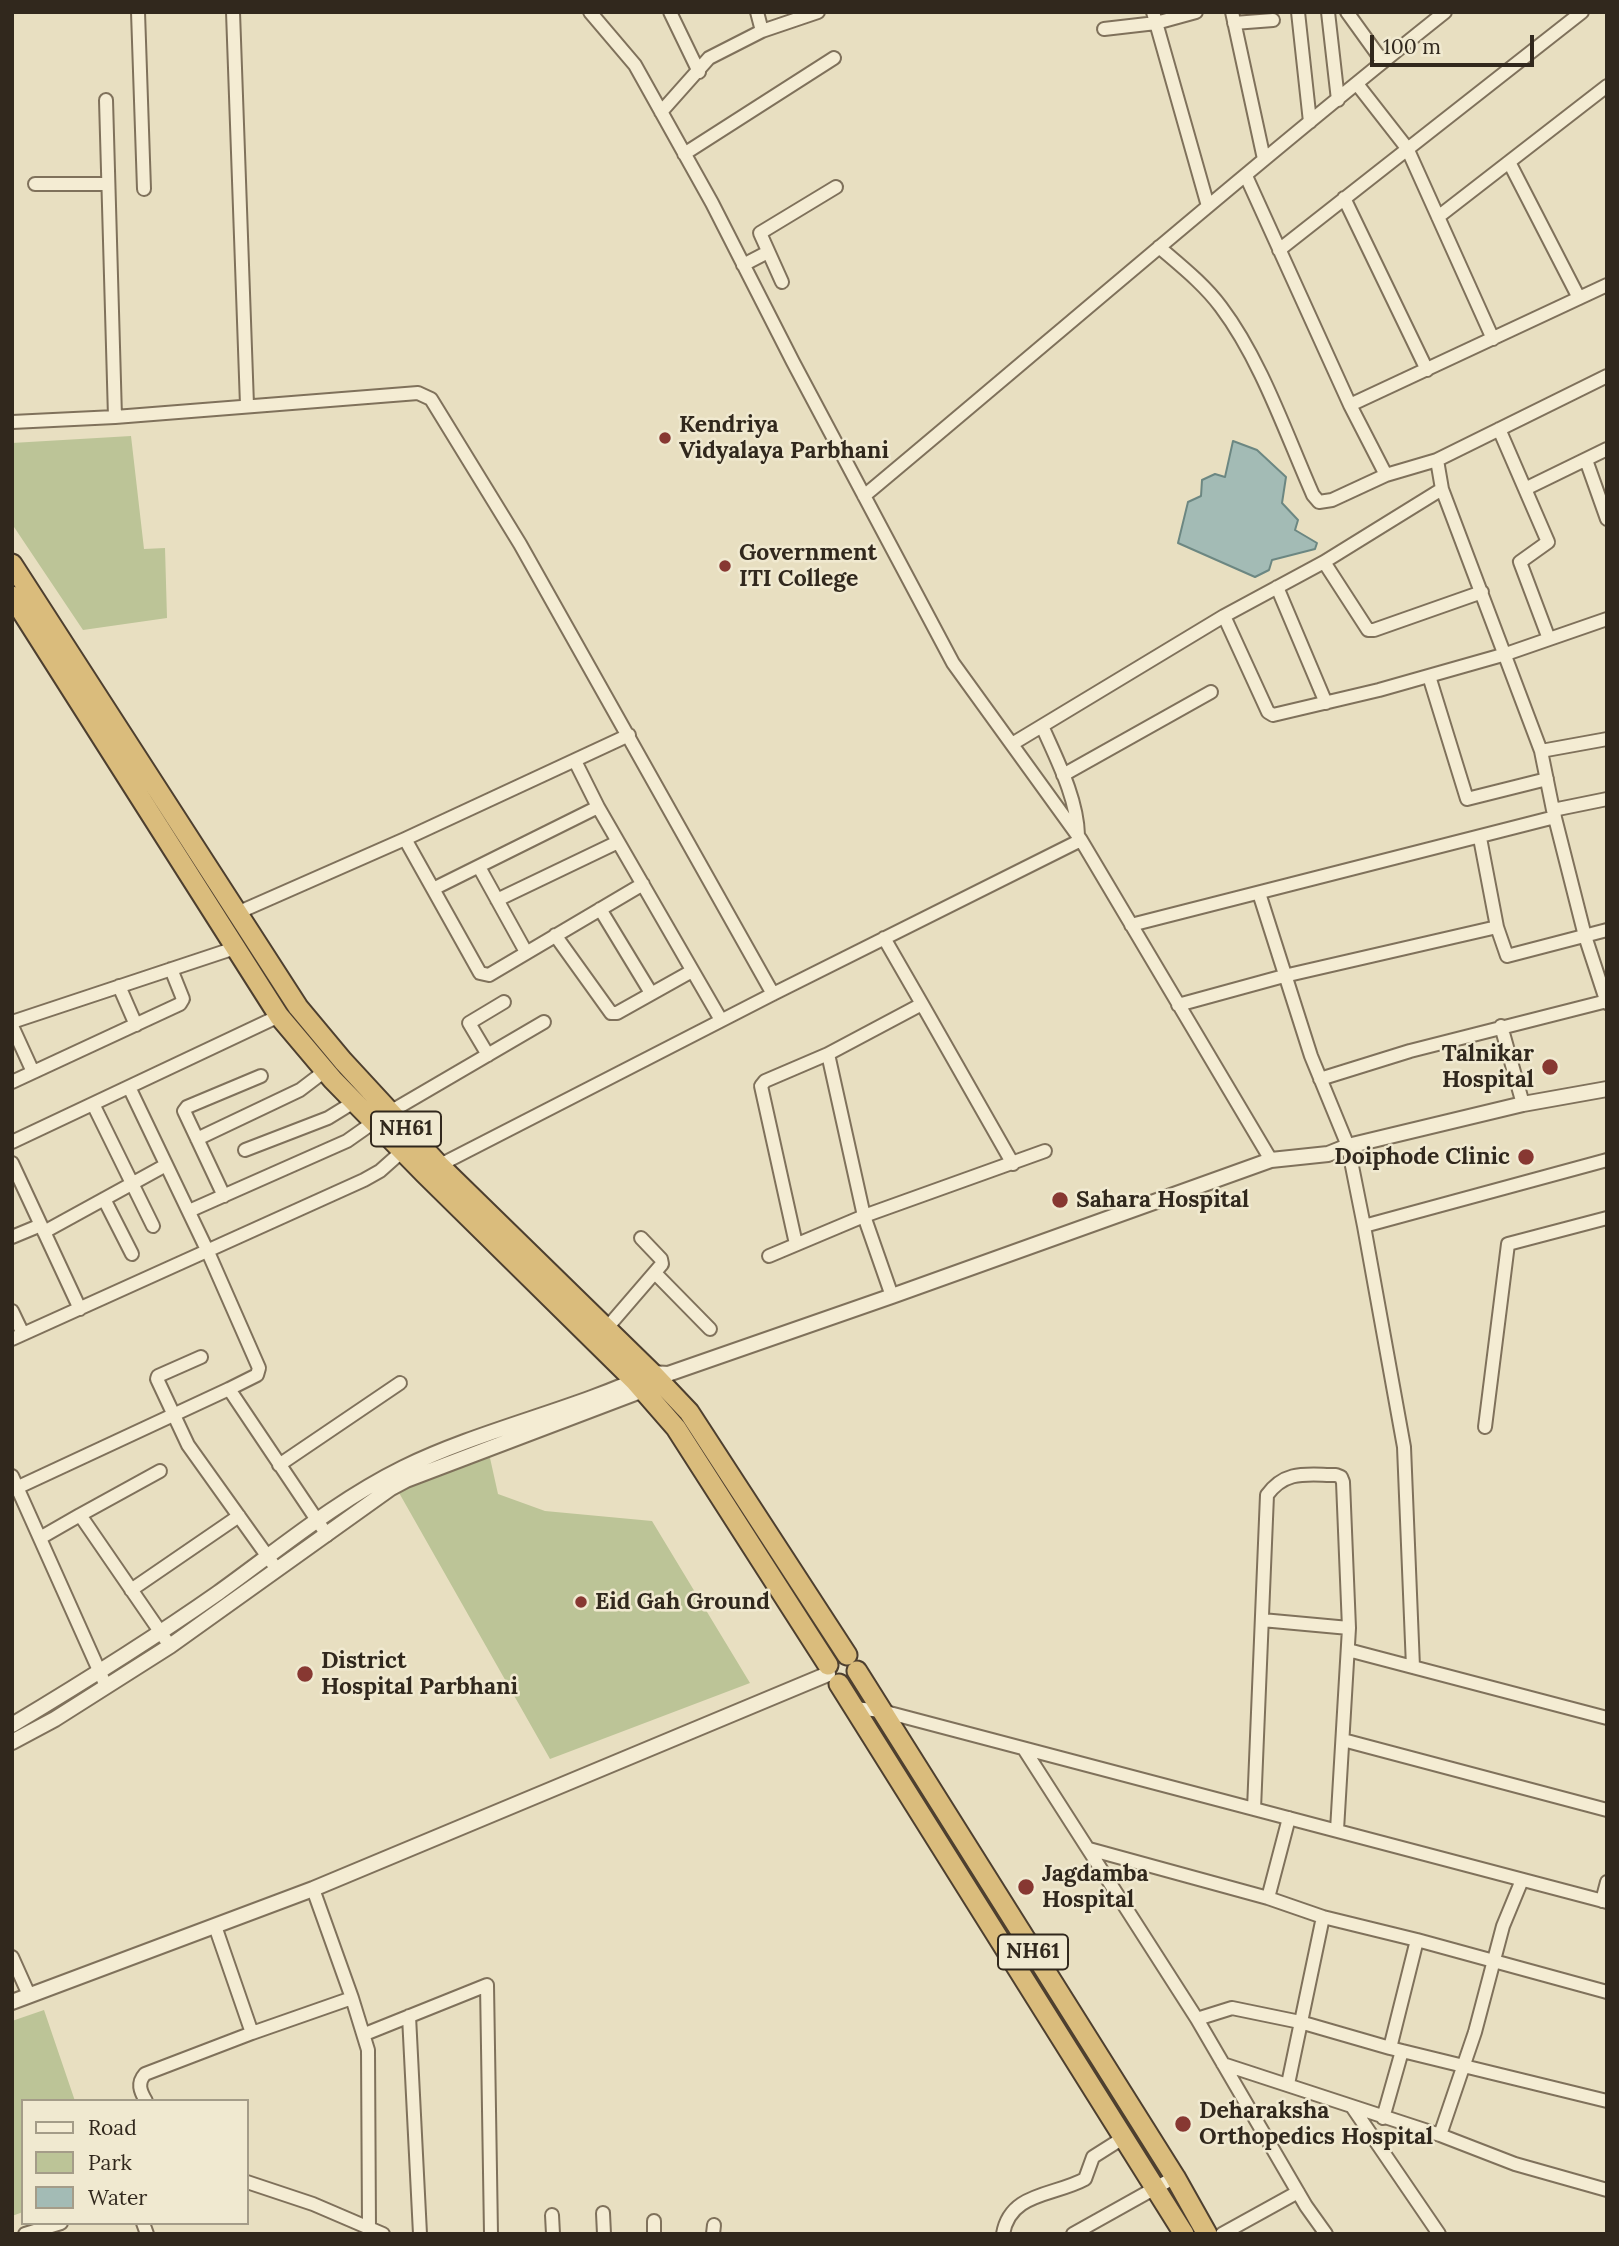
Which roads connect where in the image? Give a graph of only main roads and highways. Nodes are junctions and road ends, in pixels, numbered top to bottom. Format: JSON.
{"nodes":[{"id":1,"x":12,"y":564,"type":"edge"},
{"id":2,"x":12,"y":596,"type":"edge"},
{"id":3,"x":241,"y":919,"type":"junction"},
{"id":4,"x":231,"y":941,"type":"junction"},
{"id":5,"x":382,"y":1117,"type":"junction"},
{"id":6,"x":432,"y":1170,"type":"junction"},
{"id":7,"x":652,"y":1380,"type":"junction"},
{"id":8,"x":852,"y":1663,"type":"junction"},
{"id":9,"x":832,"y":1674,"type":"junction"},
{"id":10,"x":1184,"y":2234,"type":"edge"},
{"id":11,"x":1208,"y":2234,"type":"edge"}],
"edges":[{"from":1,"to":3,"type":"highway","number":"NH61"},
{"from":2,"to":4,"type":"highway","number":"NH61"},
{"from":3,"to":4,"type":"highway"},
{"from":3,"to":5,"type":"highway","number":"NH61"},
{"from":4,"to":5,"type":"highway","number":"NH61"},
{"from":5,"to":6,"type":"highway","number":"NH61"},
{"from":6,"to":7,"type":"highway","number":"NH61"},
{"from":6,"to":7,"type":"highway","number":"NH61"},
{"from":7,"to":8,"type":"highway","number":"NH61"},
{"from":7,"to":9,"type":"highway","number":"NH61"},
{"from":8,"to":9,"type":"highway"},
{"from":8,"to":9,"type":"highway"},
{"from":8,"to":11,"type":"highway","number":"NH61"},
{"from":9,"to":10,"type":"highway","number":"NH61"}]}
